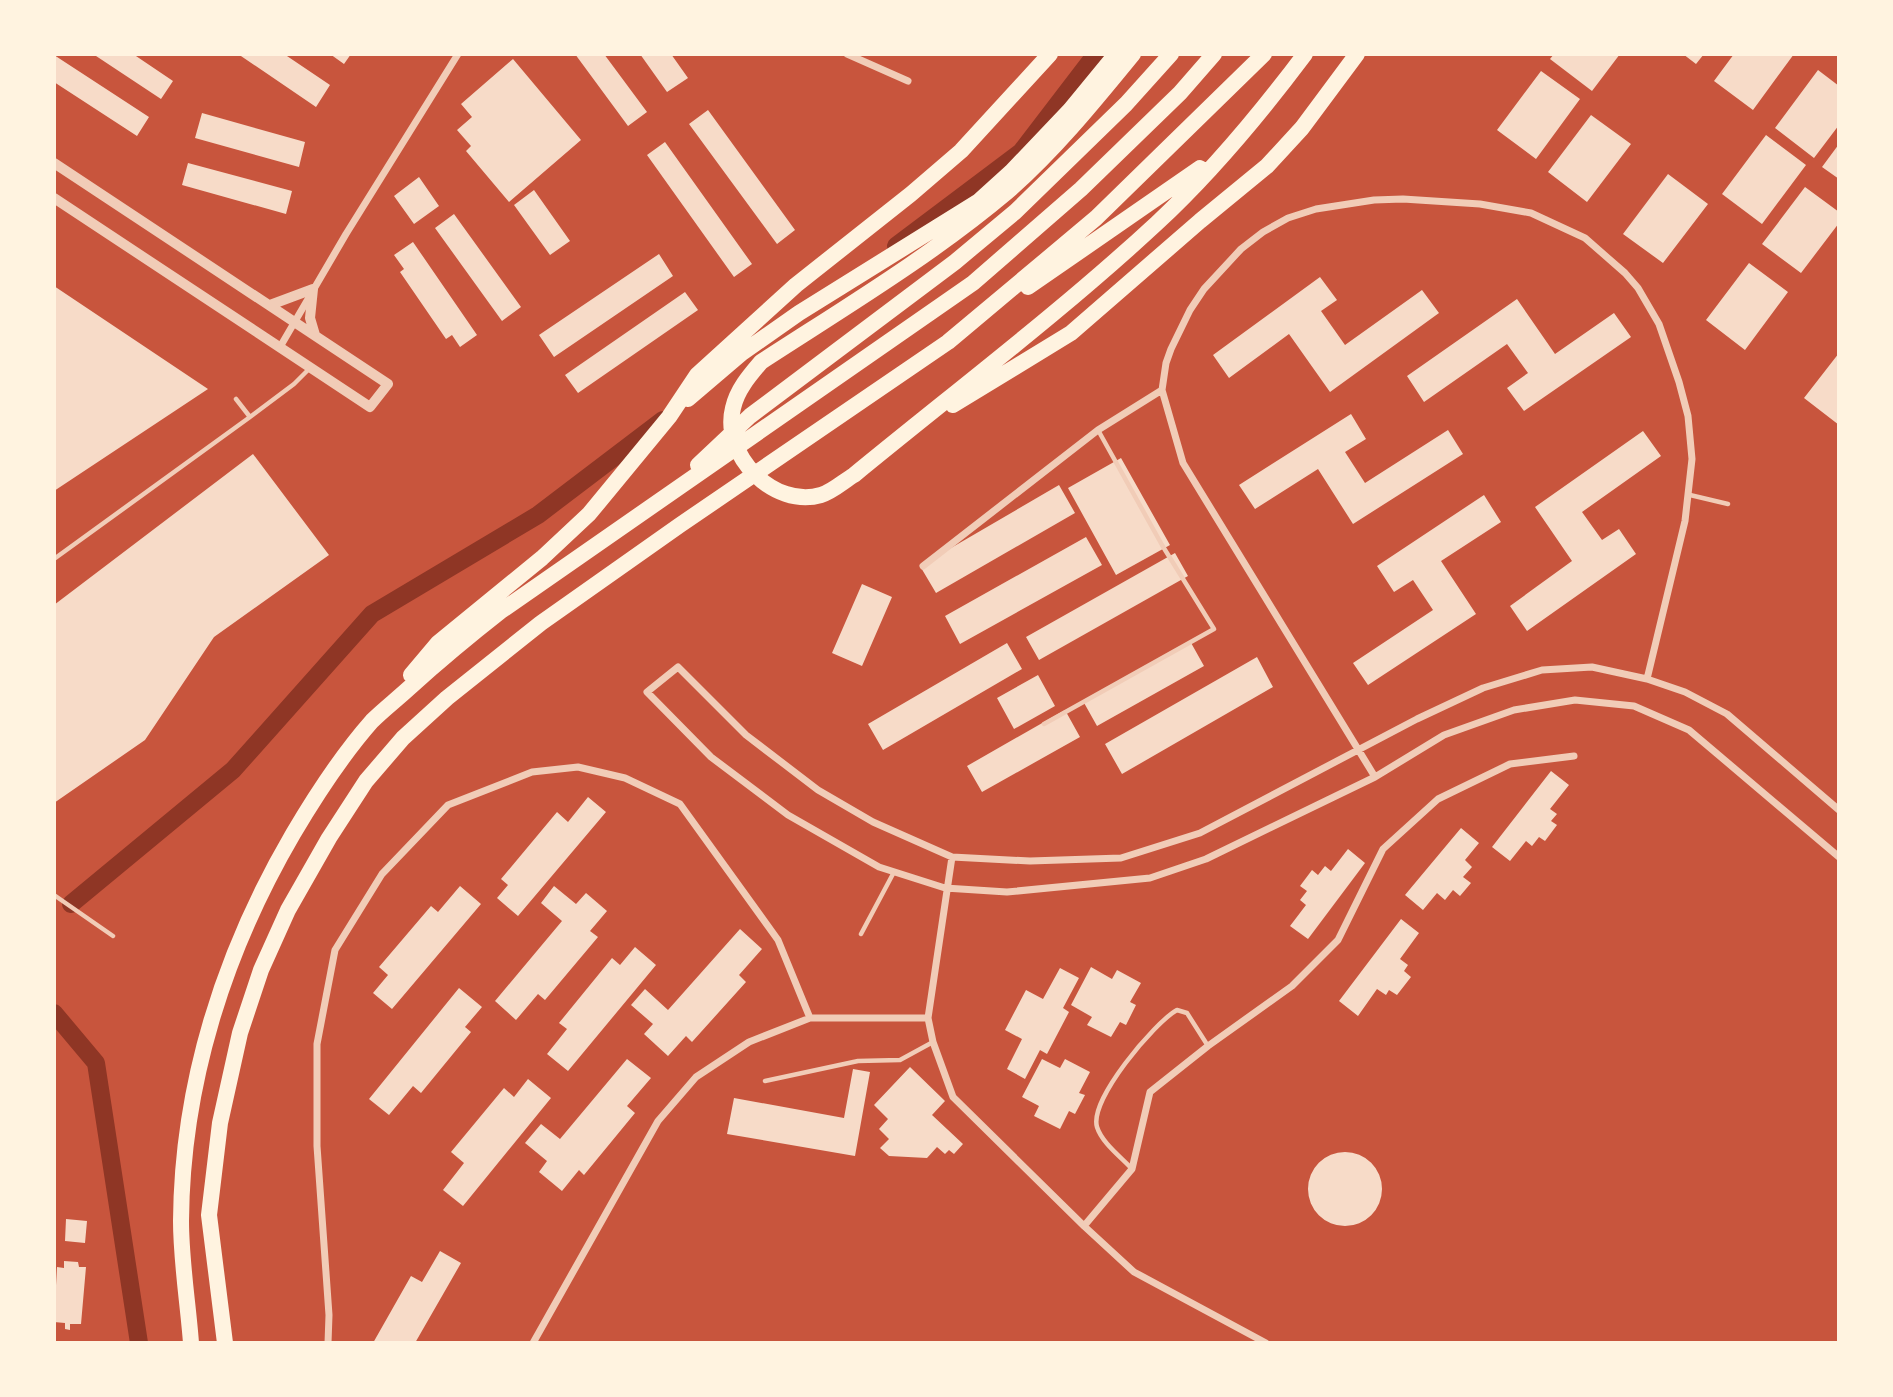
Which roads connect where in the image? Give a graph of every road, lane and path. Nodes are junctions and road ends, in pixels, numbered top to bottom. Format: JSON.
{"nodes":[{"id":1,"x":458,"y":54,"type":"edge"},
{"id":2,"x":847,"y":54,"type":"edge"},
{"id":3,"x":1049,"y":54,"type":"edge"},
{"id":4,"x":1116,"y":54,"type":"edge"},
{"id":5,"x":1133,"y":54,"type":"edge"},
{"id":6,"x":1171,"y":54,"type":"edge"},
{"id":7,"x":1214,"y":54,"type":"edge"},
{"id":8,"x":1264,"y":54,"type":"edge"},
{"id":9,"x":1306,"y":54,"type":"edge"},
{"id":10,"x":1357,"y":54,"type":"edge"},
{"id":11,"x":908,"y":81,"type":"dead end"},
{"id":12,"x":54,"y":163,"type":"edge"},
{"id":13,"x":54,"y":198,"type":"edge"},
{"id":14,"x":313,"y":289,"type":"junction"},
{"id":15,"x":270,"y":305,"type":"junction"},
{"id":16,"x":294,"y":322,"type":"junction"},
{"id":17,"x":315,"y":335,"type":"junction"},
{"id":18,"x":948,"y":342,"type":"junction"},
{"id":19,"x":279,"y":347,"type":"junction"},
{"id":20,"x":310,"y":367,"type":"junction"},
{"id":21,"x":1162,"y":390,"type":"junction"},
{"id":22,"x":236,"y":399,"type":"dead end"},
{"id":23,"x":250,"y":417,"type":"junction"},
{"id":24,"x":668,"y":417,"type":"junction"},
{"id":25,"x":1098,"y":430,"type":"junction"},
{"id":26,"x":898,"y":439,"type":"junction"},
{"id":27,"x":1690,"y":495,"type":"junction"},
{"id":28,"x":661,"y":500,"type":"junction"},
{"id":29,"x":1728,"y":504,"type":"dead end"},
{"id":30,"x":54,"y":559,"type":"edge"},
{"id":31,"x":923,"y":566,"type":"dead end"},
{"id":32,"x":1647,"y":679,"type":"junction"},
{"id":33,"x":374,"y":720,"type":"junction"},
{"id":34,"x":1044,"y":724,"type":"dead end"},
{"id":35,"x":1359,"y":751,"type":"junction"},
{"id":36,"x":1574,"y":757,"type":"dead end"},
{"id":37,"x":1375,"y":777,"type":"junction"},
{"id":38,"x":1839,"y":810,"type":"edge"},
{"id":39,"x":952,"y":857,"type":"junction"},
{"id":40,"x":1839,"y":857,"type":"edge"},
{"id":41,"x":894,"y":872,"type":"junction"},
{"id":42,"x":946,"y":888,"type":"junction"},
{"id":43,"x":54,"y":895,"type":"edge"},
{"id":44,"x":861,"y":934,"type":"dead end"},
{"id":45,"x":113,"y":936,"type":"dead end"},
{"id":46,"x":810,"y":1018,"type":"junction"},
{"id":47,"x":928,"y":1018,"type":"junction"},
{"id":48,"x":933,"y":1042,"type":"junction"},
{"id":49,"x":1208,"y":1046,"type":"junction"},
{"id":50,"x":765,"y":1081,"type":"dead end"},
{"id":51,"x":1132,"y":1169,"type":"junction"},
{"id":52,"x":1084,"y":1226,"type":"junction"},
{"id":53,"x":191,"y":1343,"type":"edge"},
{"id":54,"x":225,"y":1343,"type":"edge"},
{"id":55,"x":328,"y":1343,"type":"edge"},
{"id":56,"x":533,"y":1343,"type":"edge"},
{"id":57,"x":1266,"y":1343,"type":"edge"}],
"edges":[{"from":1,"to":14,"type":"street"},
{"from":2,"to":11,"type":"street"},
{"from":3,"to":24,"type":"highway"},
{"from":4,"to":24,"type":"highway"},
{"from":5,"to":26,"type":"highway"},
{"from":6,"to":28,"type":"highway"},
{"from":7,"to":28,"type":"highway"},
{"from":8,"to":18,"type":"highway"},
{"from":9,"to":18,"type":"highway"},
{"from":9,"to":26,"type":"highway"},
{"from":10,"to":26,"type":"highway"},
{"from":12,"to":15,"type":"street"},
{"from":13,"to":19,"type":"street"},
{"from":14,"to":15,"type":"street"},
{"from":14,"to":16,"type":"street"},
{"from":14,"to":17,"type":"street"},
{"from":15,"to":16,"type":"street"},
{"from":16,"to":17,"type":"street"},
{"from":16,"to":19,"type":"street"},
{"from":17,"to":20,"type":"street"},
{"from":18,"to":54,"type":"highway"},
{"from":19,"to":20,"type":"street"},
{"from":20,"to":23,"type":"lane"},
{"from":21,"to":25,"type":"street"},
{"from":21,"to":27,"type":"street"},
{"from":21,"to":35,"type":"street"},
{"from":22,"to":23,"type":"lane"},
{"from":23,"to":30,"type":"lane"},
{"from":24,"to":33,"type":"highway"},
{"from":25,"to":31,"type":"street"},
{"from":25,"to":34,"type":"lane"},
{"from":27,"to":29,"type":"lane"},
{"from":27,"to":32,"type":"street"},
{"from":28,"to":33,"type":"highway"},
{"from":32,"to":35,"type":"street"},
{"from":32,"to":38,"type":"street"},
{"from":33,"to":53,"type":"highway"},
{"from":35,"to":37,"type":"street"},
{"from":35,"to":39,"type":"street"},
{"from":36,"to":49,"type":"street"},
{"from":37,"to":40,"type":"street"},
{"from":37,"to":42,"type":"street"},
{"from":39,"to":41,"type":"street"},
{"from":39,"to":42,"type":"street"},
{"from":41,"to":42,"type":"street"},
{"from":41,"to":44,"type":"lane"},
{"from":42,"to":47,"type":"street"},
{"from":43,"to":45,"type":"lane"},
{"from":46,"to":47,"type":"street"},
{"from":46,"to":55,"type":"street"},
{"from":46,"to":56,"type":"street"},
{"from":47,"to":48,"type":"street"},
{"from":48,"to":50,"type":"lane"},
{"from":48,"to":52,"type":"street"},
{"from":49,"to":51,"type":"street"},
{"from":49,"to":51,"type":"lane"},
{"from":51,"to":52,"type":"street"},
{"from":52,"to":57,"type":"street"}]}
